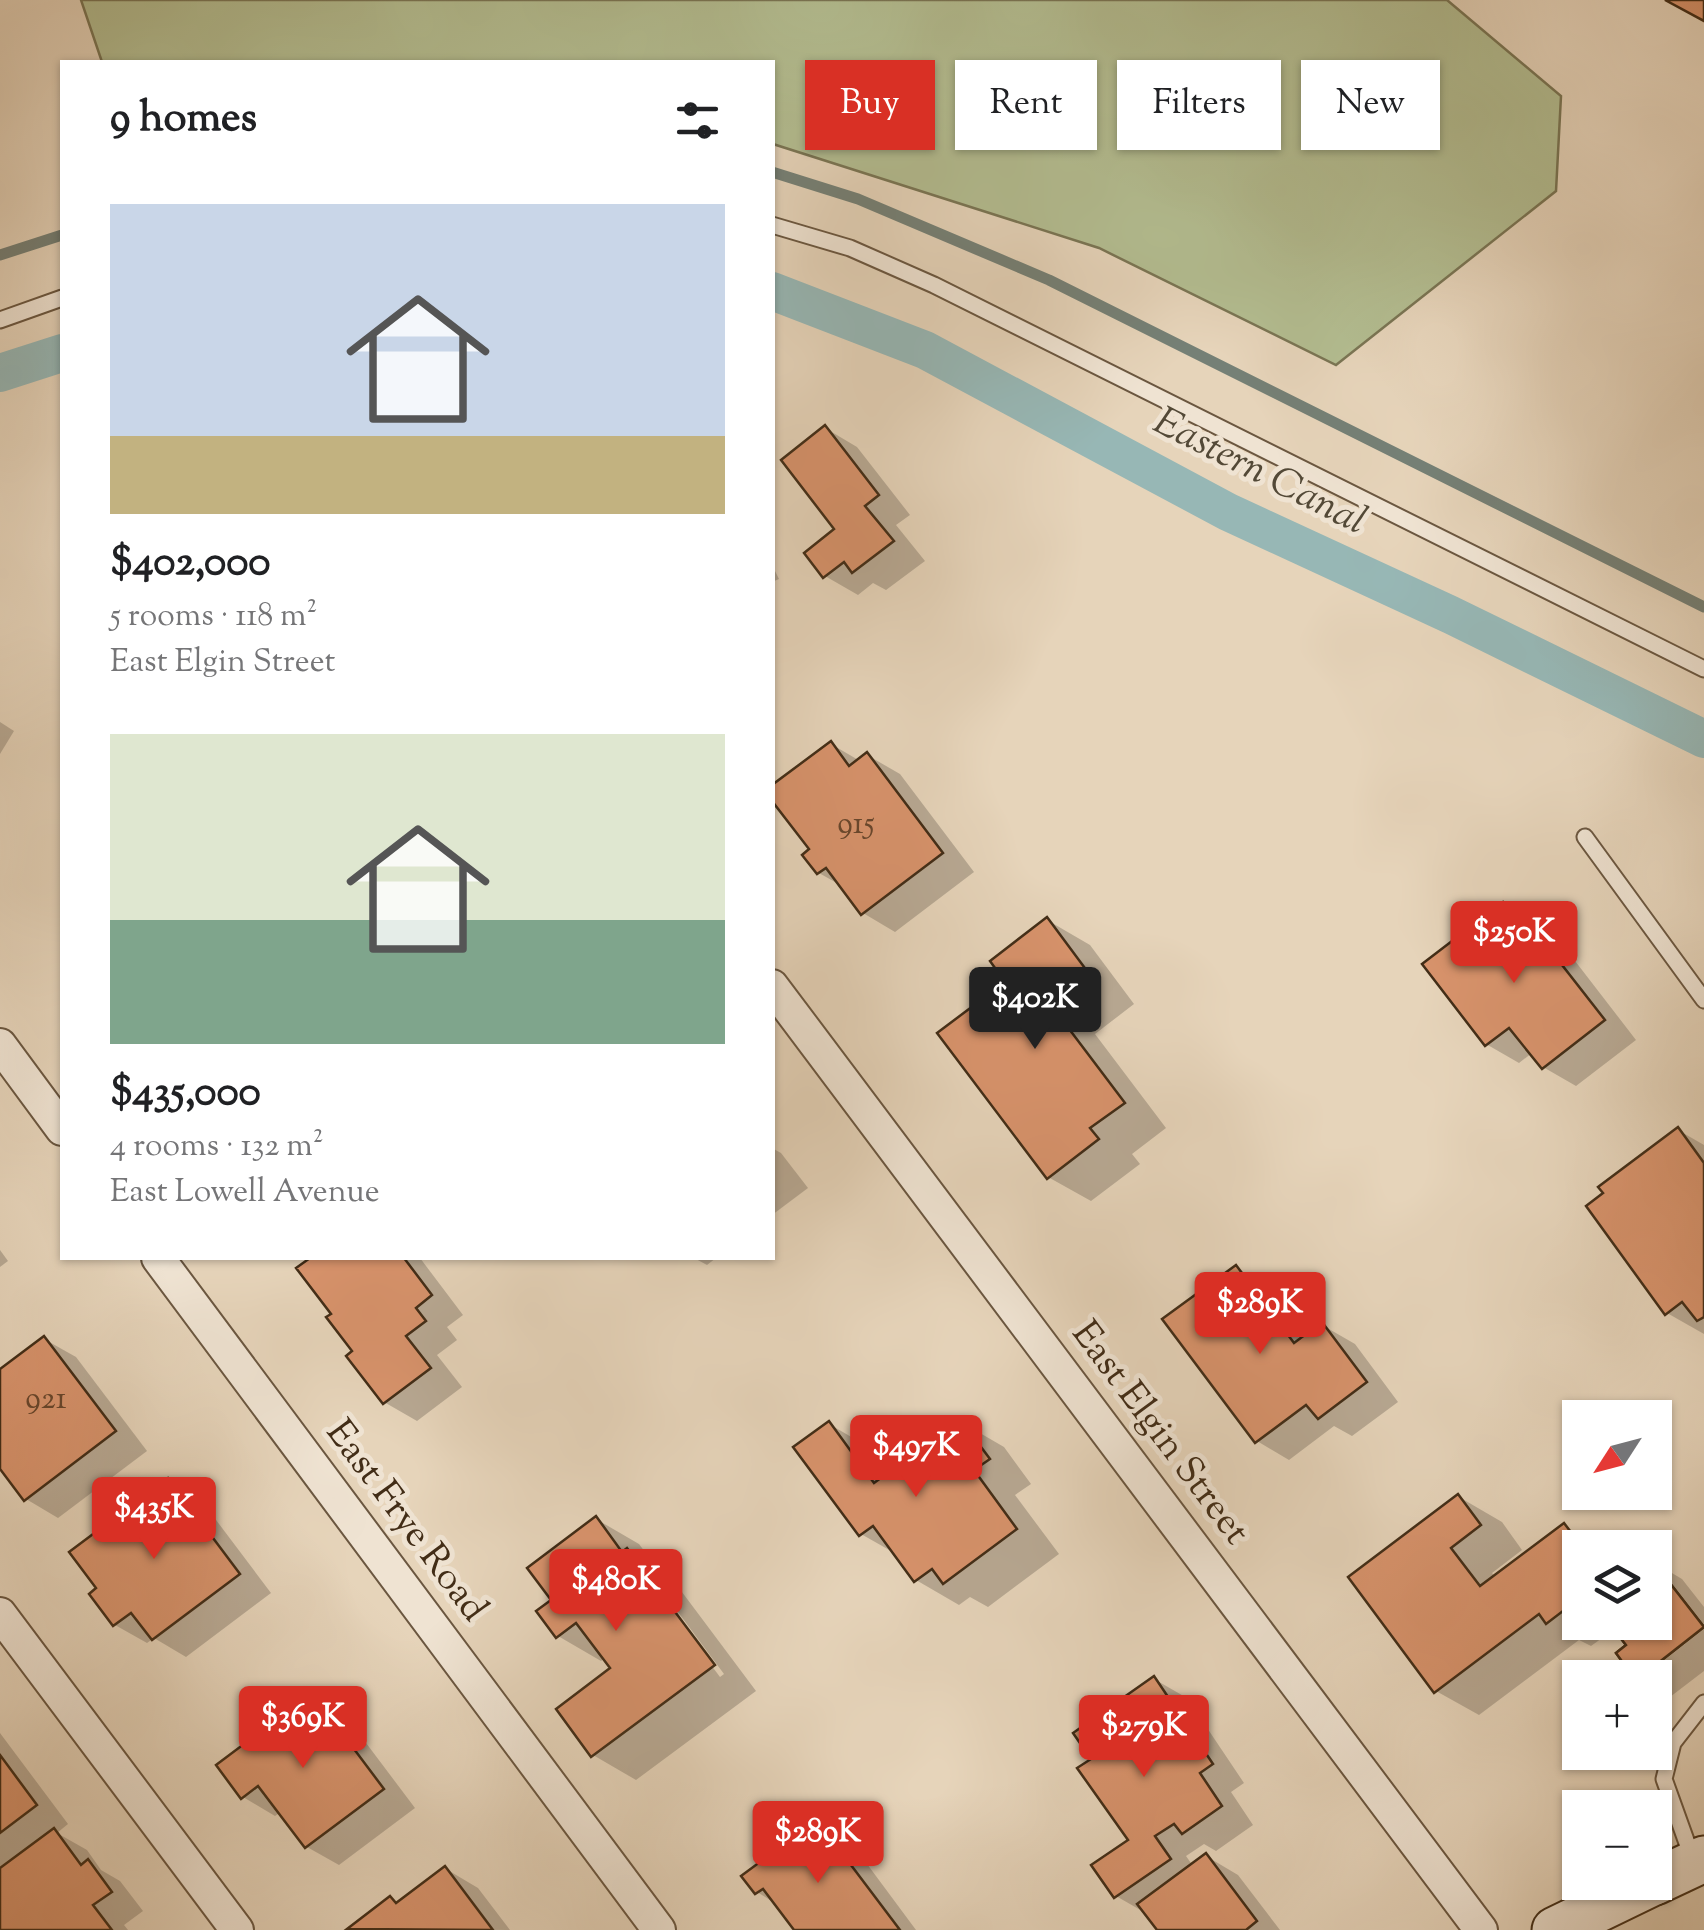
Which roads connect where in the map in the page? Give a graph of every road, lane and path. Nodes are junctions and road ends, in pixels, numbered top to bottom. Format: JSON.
{"nodes":[{"id":1,"x":775,"y":226,"type":"edge"},
{"id":2,"x":60,"y":299,"type":"edge"},
{"id":3,"x":0,"y":320,"type":"edge"},
{"id":4,"x":1704,"y":669,"type":"edge"},
{"id":5,"x":1585,"y":837,"type":"dead end"},
{"id":6,"x":775,"y":990,"type":"edge"},
{"id":7,"x":1704,"y":1000,"type":"edge"},
{"id":8,"x":0,"y":1045,"type":"edge"},
{"id":9,"x":60,"y":1126,"type":"edge"},
{"id":10,"x":159,"y":1260,"type":"edge"},
{"id":11,"x":0,"y":1614,"type":"edge"},
{"id":12,"x":1704,"y":1703,"type":"edge"},
{"id":13,"x":1677,"y":1872,"type":"edge"},
{"id":14,"x":237,"y":1930,"type":"edge"},
{"id":15,"x":659,"y":1930,"type":"edge"},
{"id":16,"x":1481,"y":1930,"type":"edge"},
{"id":17,"x":1556,"y":1930,"type":"edge"}],
"edges":[{"from":1,"to":4,"type":"lane"},
{"from":2,"to":3,"type":"lane"},
{"from":5,"to":7,"type":"lane"},
{"from":6,"to":16,"type":"street","name":"East Elgin Street"},
{"from":8,"to":9,"type":"street"},
{"from":10,"to":15,"type":"street","name":"East Frye Road"},
{"from":11,"to":14,"type":"street"},
{"from":12,"to":13,"type":"lane"},
{"from":13,"to":17,"type":"main road"}]}
